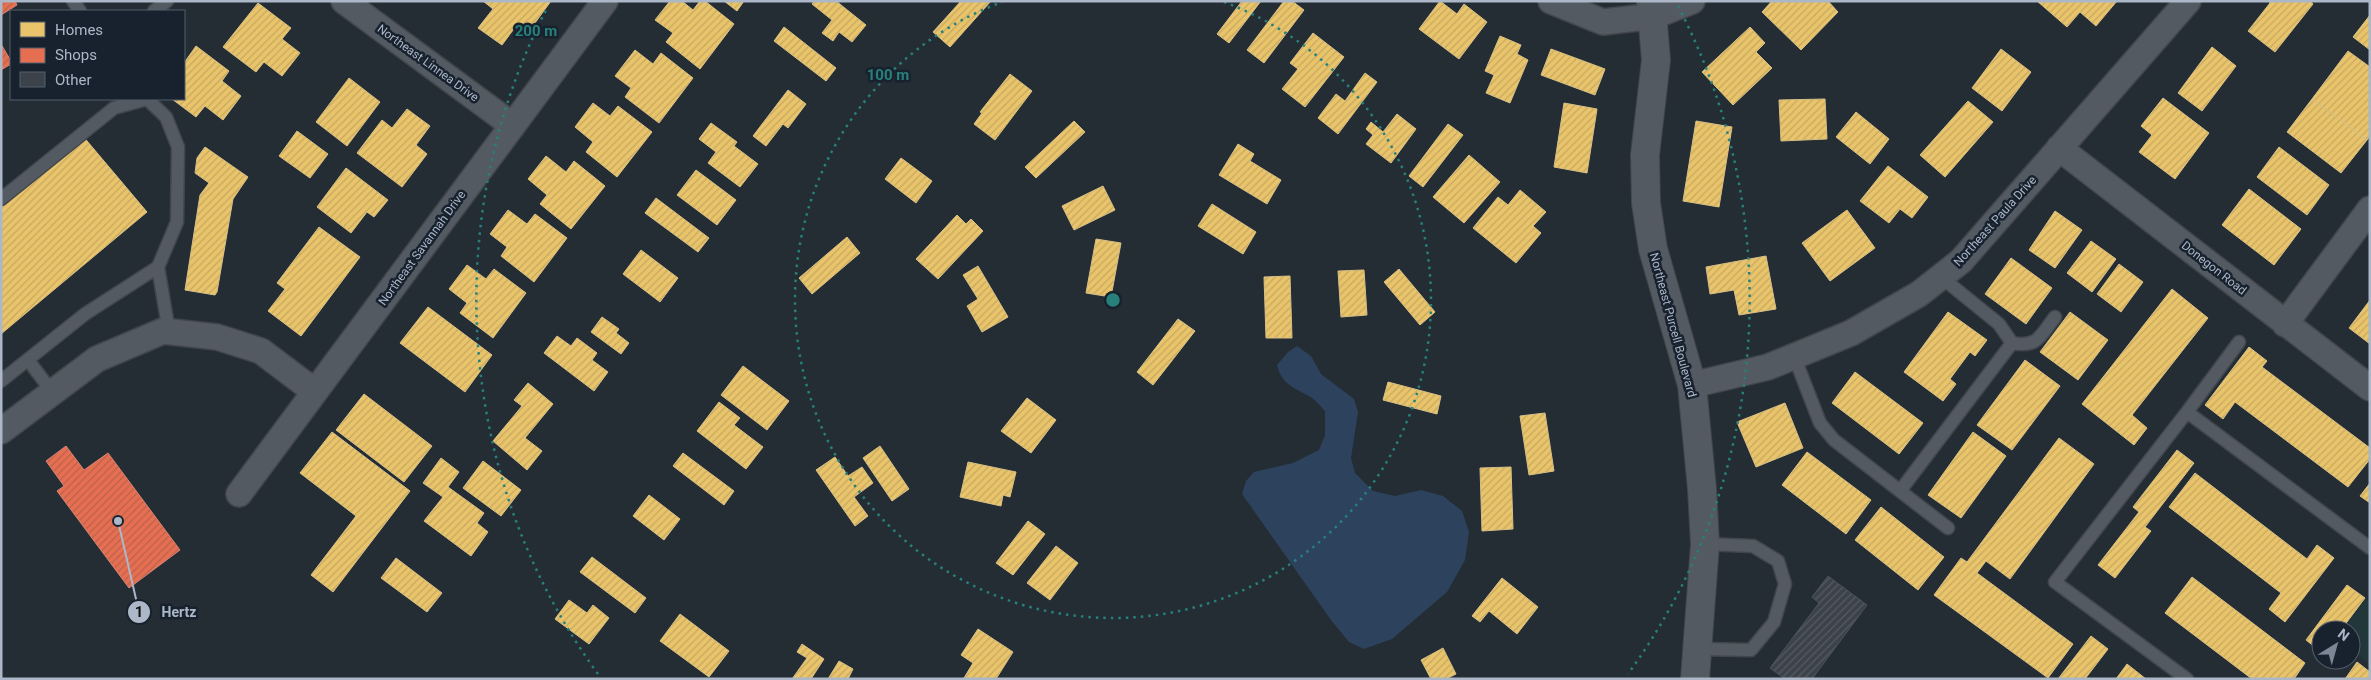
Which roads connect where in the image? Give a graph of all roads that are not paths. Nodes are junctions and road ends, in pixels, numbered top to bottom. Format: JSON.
{"nodes":[{"id":1,"x":167,"y":1,"type":"edge"},
{"id":2,"x":605,"y":1,"type":"edge"},
{"id":3,"x":1550,"y":1,"type":"edge"},
{"id":4,"x":1692,"y":1,"type":"edge"},
{"id":5,"x":2188,"y":1,"type":"edge"},
{"id":6,"x":355,"y":5,"type":"edge"},
{"id":7,"x":1653,"y":8,"type":"edge"},
{"id":8,"x":155,"y":10,"type":"edge"},
{"id":9,"x":143,"y":100,"type":"edge"},
{"id":10,"x":148,"y":100,"type":"edge"},
{"id":11,"x":512,"y":124,"type":"junction"},
{"id":12,"x":2059,"y":148,"type":"junction"},
{"id":13,"x":1,"y":199,"type":"edge"},
{"id":14,"x":2370,"y":209,"type":"edge"},
{"id":15,"x":158,"y":267,"type":"junction"},
{"id":16,"x":1942,"y":277,"type":"junction"},
{"id":17,"x":2055,"y":317,"type":"dead end"},
{"id":18,"x":2286,"y":324,"type":"junction"},
{"id":19,"x":169,"y":332,"type":"junction"},
{"id":20,"x":2239,"y":342,"type":"dead end"},
{"id":21,"x":2012,"y":343,"type":"junction"},
{"id":22,"x":1794,"y":356,"type":"junction"},
{"id":23,"x":28,"y":360,"type":"junction"},
{"id":24,"x":1,"y":381,"type":"edge"},
{"id":25,"x":1692,"y":385,"type":"junction"},
{"id":26,"x":2370,"y":388,"type":"edge"},
{"id":27,"x":314,"y":392,"type":"junction"},
{"id":28,"x":53,"y":393,"type":"junction"},
{"id":29,"x":2186,"y":412,"type":"junction"},
{"id":30,"x":1,"y":431,"type":"edge"},
{"id":31,"x":1900,"y":492,"type":"junction"},
{"id":32,"x":239,"y":494,"type":"dead end"},
{"id":33,"x":1948,"y":528,"type":"dead end"},
{"id":34,"x":1705,"y":544,"type":"junction"},
{"id":35,"x":2370,"y":548,"type":"edge"},
{"id":36,"x":1698,"y":649,"type":"junction"},
{"id":37,"x":1695,"y":679,"type":"edge"},
{"id":38,"x":2187,"y":679,"type":"edge"}],
"edges":[{"from":1,"to":8,"type":"lane"},
{"from":2,"to":11,"type":"street","name":"Northeast Savannah Drive"},
{"from":3,"to":7,"type":"street"},
{"from":4,"to":7,"type":"street"},
{"from":5,"to":12,"type":"street","name":"Northeast Paula Drive"},
{"from":6,"to":11,"type":"street","name":"Northeast Linnea Drive"},
{"from":7,"to":25,"type":"street","name":"Northeast Purcell Boulevard"},
{"from":9,"to":13,"type":"lane"},
{"from":10,"to":15,"type":"lane"},
{"from":11,"to":27,"type":"street","name":"Northeast Savannah Drive"},
{"from":12,"to":16,"type":"street","name":"Northeast Paula Drive"},
{"from":12,"to":18,"type":"street","name":"Donegon Road"},
{"from":14,"to":18,"type":"street"},
{"from":15,"to":19,"type":"lane"},
{"from":15,"to":23,"type":"lane"},
{"from":16,"to":21,"type":"lane"},
{"from":16,"to":22,"type":"street","name":"Northeast Paula Drive"},
{"from":17,"to":21,"type":"lane"},
{"from":18,"to":26,"type":"street","name":"Donegon Road"},
{"from":19,"to":27,"type":"street"},
{"from":19,"to":28,"type":"street"},
{"from":20,"to":29,"type":"lane"},
{"from":21,"to":31,"type":"lane"},
{"from":22,"to":25,"type":"street","name":"Northeast Paula Drive"},
{"from":22,"to":31,"type":"lane"},
{"from":23,"to":24,"type":"lane"},
{"from":23,"to":28,"type":"lane"},
{"from":25,"to":34,"type":"street","name":"Northeast Purcell Boulevard"},
{"from":27,"to":32,"type":"street","name":"Northeast Savannah Drive"},
{"from":28,"to":30,"type":"street"},
{"from":29,"to":35,"type":"lane"},
{"from":29,"to":38,"type":"lane"},
{"from":31,"to":33,"type":"lane"},
{"from":34,"to":36,"type":"street","name":"Northeast Purcell Boulevard"},
{"from":34,"to":36,"type":"lane"},
{"from":36,"to":37,"type":"street","name":"Northeast Purcell Boulevard"}]}
